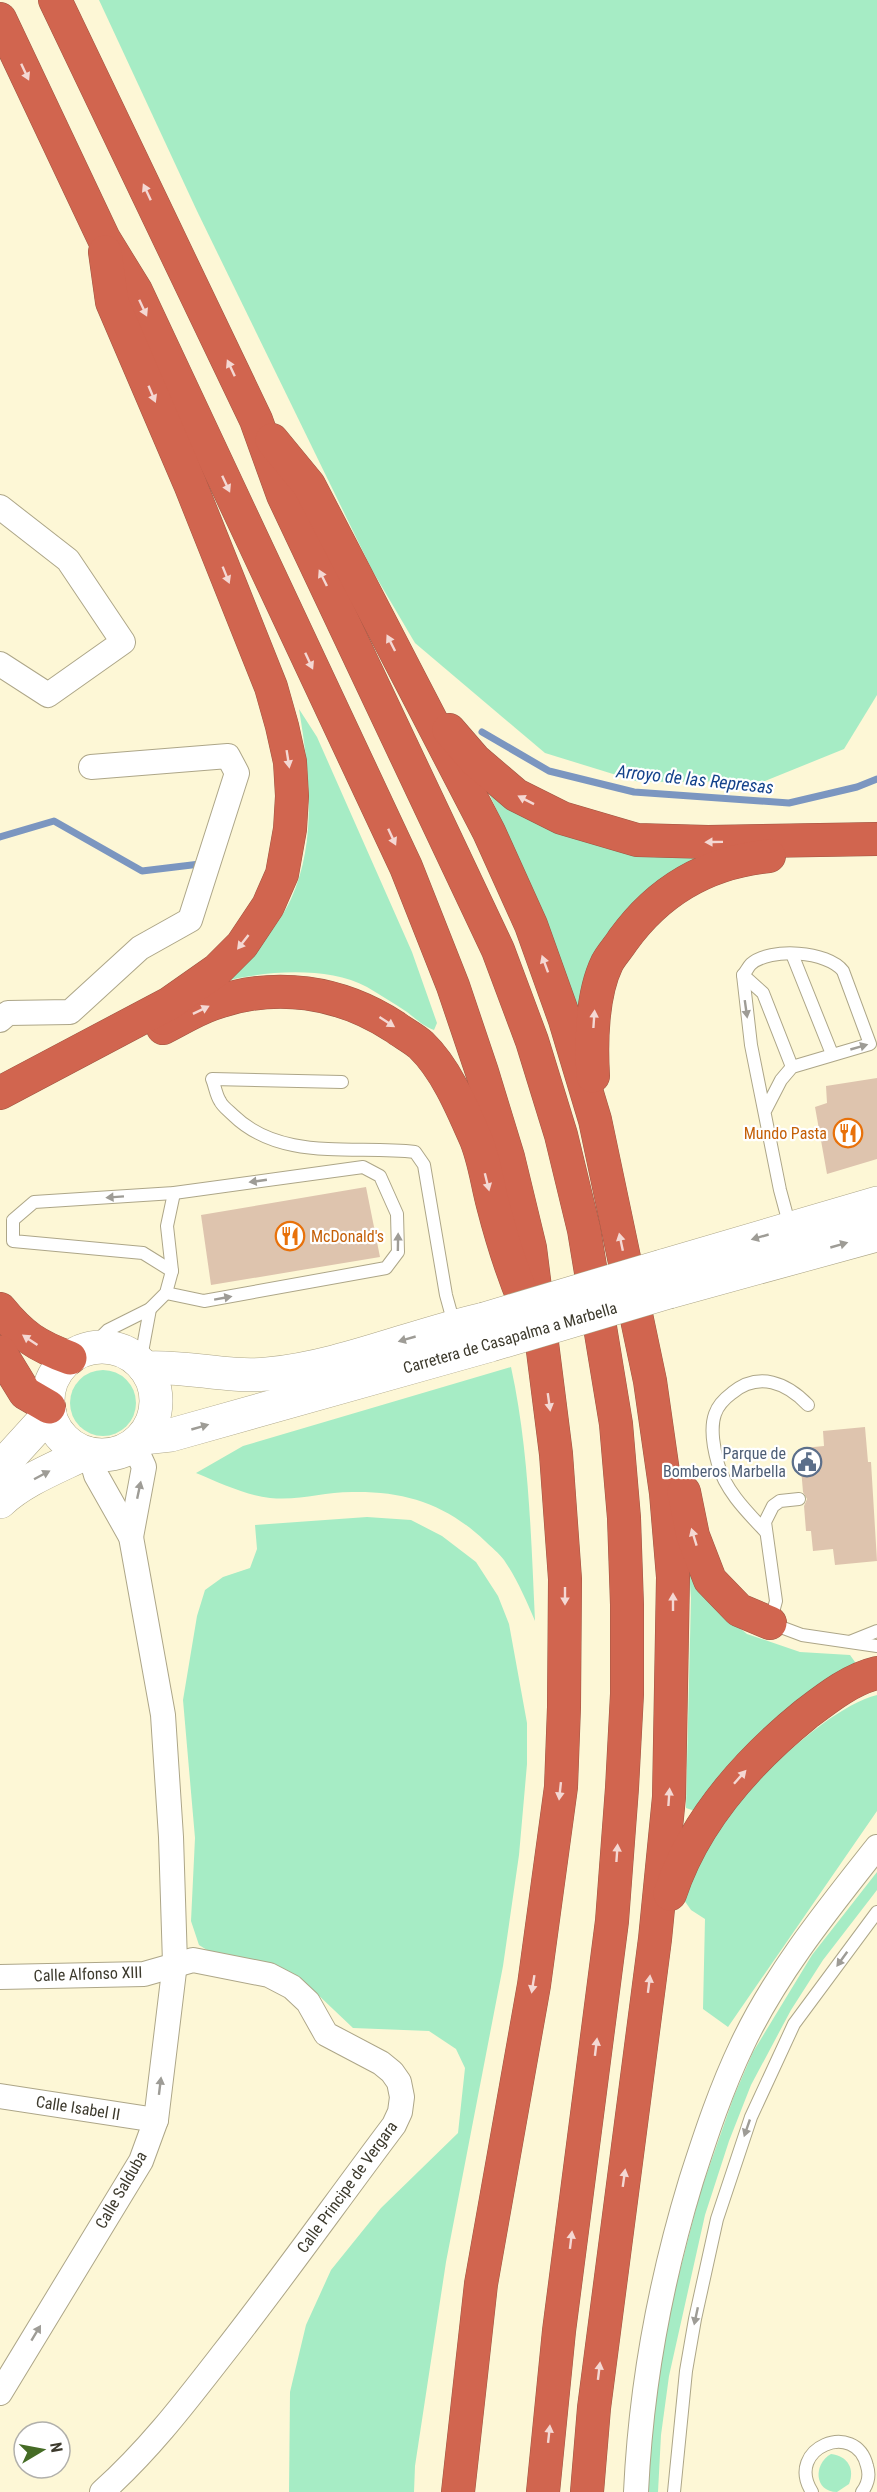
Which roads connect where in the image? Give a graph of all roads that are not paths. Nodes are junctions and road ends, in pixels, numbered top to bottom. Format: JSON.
{"nodes":[{"id":1,"x":55,"y":0,"type":"edge"},
{"id":2,"x":0,"y":19,"type":"edge"},
{"id":3,"x":104,"y":239,"type":"junction"},
{"id":4,"x":256,"y":420,"type":"junction"},
{"id":5,"x":0,"y":507,"type":"edge"},
{"id":6,"x":0,"y":664,"type":"edge"},
{"id":7,"x":418,"y":695,"type":"junction"},
{"id":8,"x":91,"y":766,"type":"dead end"},
{"id":9,"x":877,"y":839,"type":"edge"},
{"id":10,"x":877,"y":855,"type":"edge"},
{"id":11,"x":792,"y":954,"type":"junction"},
{"id":12,"x":743,"y":975,"type":"junction"},
{"id":13,"x":0,"y":1020,"type":"edge"},
{"id":14,"x":832,"y":1054,"type":"junction"},
{"id":15,"x":792,"y":1067,"type":"junction"},
{"id":16,"x":342,"y":1082,"type":"dead end"},
{"id":17,"x":0,"y":1093,"type":"edge"},
{"id":18,"x":765,"y":1111,"type":"junction"},
{"id":19,"x":0,"y":1114,"type":"edge"},
{"id":20,"x":595,"y":1120,"type":"junction"},
{"id":21,"x":174,"y":1193,"type":"junction"},
{"id":22,"x":877,"y":1203,"type":"edge"},
{"id":23,"x":791,"y":1228,"type":"junction"},
{"id":24,"x":877,"y":1234,"type":"edge"},
{"id":25,"x":172,"y":1271,"type":"junction"},
{"id":26,"x":665,"y":1279,"type":"junction"},
{"id":27,"x":166,"y":1293,"type":"junction"},
{"id":28,"x":0,"y":1309,"type":"edge"},
{"id":29,"x":150,"y":1309,"type":"junction"},
{"id":30,"x":476,"y":1330,"type":"junction"},
{"id":31,"x":542,"y":1344,"type":"junction"},
{"id":32,"x":0,"y":1352,"type":"edge"},
{"id":33,"x":80,"y":1353,"type":"junction"},
{"id":34,"x":142,"y":1366,"type":"junction"},
{"id":35,"x":650,"y":1381,"type":"junction"},
{"id":36,"x":808,"y":1405,"type":"dead end"},
{"id":37,"x":49,"y":1410,"type":"junction"},
{"id":38,"x":138,"y":1441,"type":"junction"},
{"id":39,"x":88,"y":1454,"type":"junction"},
{"id":40,"x":0,"y":1467,"type":"edge"},
{"id":41,"x":799,"y":1499,"type":"dead end"},
{"id":42,"x":0,"y":1502,"type":"edge"},
{"id":43,"x":765,"y":1531,"type":"junction"},
{"id":44,"x":130,"y":1537,"type":"junction"},
{"id":45,"x":770,"y":1623,"type":"junction"},
{"id":46,"x":877,"y":1631,"type":"edge"},
{"id":47,"x":852,"y":1641,"type":"junction"},
{"id":48,"x":877,"y":1646,"type":"edge"},
{"id":49,"x":877,"y":1673,"type":"edge"},
{"id":50,"x":877,"y":1847,"type":"edge"},
{"id":51,"x":877,"y":1912,"type":"edge"},
{"id":52,"x":655,"y":1938,"type":"junction"},
{"id":53,"x":175,"y":1963,"type":"junction"},
{"id":54,"x":0,"y":1977,"type":"edge"},
{"id":55,"x":0,"y":2096,"type":"edge"},
{"id":56,"x":156,"y":2120,"type":"junction"},
{"id":57,"x":2,"y":2386,"type":"edge"},
{"id":58,"x":102,"y":2492,"type":"edge"},
{"id":59,"x":458,"y":2492,"type":"edge"},
{"id":60,"x":543,"y":2492,"type":"edge"},
{"id":61,"x":587,"y":2492,"type":"edge"},
{"id":62,"x":636,"y":2492,"type":"edge"},
{"id":63,"x":674,"y":2492,"type":"edge"},
{"id":64,"x":812,"y":2492,"type":"edge"},
{"id":65,"x":862,"y":2492,"type":"edge"}],
"edges":[{"from":4,"to":1,"type":"highway","one_way":true},
{"from":2,"to":3,"type":"highway","one_way":true},
{"from":3,"to":17,"type":"highway","one_way":true},
{"from":3,"to":31,"type":"highway","one_way":true},
{"from":7,"to":4,"type":"highway","one_way":true},
{"from":60,"to":4,"type":"highway","one_way":true},
{"from":5,"to":6,"type":"street"},
{"from":9,"to":7,"type":"highway","one_way":true},
{"from":20,"to":7,"type":"highway","one_way":true},
{"from":8,"to":13,"type":"street"},
{"from":20,"to":10,"type":"highway","one_way":true},
{"from":11,"to":12,"type":"lane"},
{"from":11,"to":14,"type":"lane"},
{"from":14,"to":11,"type":"lane","one_way":true},
{"from":12,"to":15,"type":"lane"},
{"from":12,"to":18,"type":"lane","one_way":true},
{"from":14,"to":15,"type":"lane"},
{"from":15,"to":18,"type":"lane"},
{"from":16,"to":30,"type":"lane"},
{"from":18,"to":23,"type":"lane"},
{"from":19,"to":31,"type":"highway","one_way":true},
{"from":35,"to":20,"type":"highway","one_way":true},
{"from":21,"to":25,"type":"lane"},
{"from":21,"to":25,"type":"lane","one_way":true},
{"from":27,"to":21,"type":"lane","one_way":true},
{"from":22,"to":23,"type":"main road","name":"Carretera de Casapalma a Marbella"},
{"from":23,"to":26,"type":"main road","name":"Carretera de Casapalma a Marbella","one_way":true},
{"from":26,"to":24,"type":"main road","name":"Carretera de Casapalma a Marbella","one_way":true},
{"from":25,"to":27,"type":"lane"},
{"from":26,"to":30,"type":"main road","name":"Carretera de Casapalma a Marbella","bridge":true},
{"from":27,"to":29,"type":"lane"},
{"from":33,"to":28,"type":"highway","one_way":true},
{"from":29,"to":33,"type":"lane"},
{"from":29,"to":34,"type":"lane"},
{"from":30,"to":34,"type":"main road","name":"Carretera de Casapalma a Marbella","one_way":true},
{"from":38,"to":30,"type":"main road","name":"Carretera de Casapalma a Marbella","one_way":true},
{"from":31,"to":59,"type":"highway","one_way":true},
{"from":32,"to":37,"type":"highway"},
{"from":33,"to":34,"type":"main road"},
{"from":33,"to":37,"type":"main road"},
{"from":34,"to":38,"type":"main road"},
{"from":45,"to":35,"type":"highway","one_way":true},
{"from":52,"to":35,"type":"highway","one_way":true},
{"from":36,"to":43,"type":"lane"},
{"from":37,"to":39,"type":"main road"},
{"from":37,"to":40,"type":"main road"},
{"from":38,"to":39,"type":"main road"},
{"from":44,"to":38,"type":"street","one_way":true},
{"from":42,"to":39,"type":"main road","one_way":true},
{"from":39,"to":44,"type":"street"},
{"from":41,"to":43,"type":"lane"},
{"from":43,"to":45,"type":"lane"},
{"from":44,"to":53,"type":"street","name":"Calle Salduba"},
{"from":45,"to":47,"type":"lane"},
{"from":46,"to":47,"type":"lane"},
{"from":47,"to":48,"type":"lane"},
{"from":52,"to":49,"type":"highway","one_way":true},
{"from":50,"to":62,"type":"street"},
{"from":51,"to":63,"type":"lane","one_way":true},
{"from":61,"to":52,"type":"highway","one_way":true},
{"from":53,"to":54,"type":"street","name":"Calle Alfonso XIII"},
{"from":56,"to":53,"type":"street","name":"Calle Salduba","one_way":true},
{"from":53,"to":58,"type":"street","name":"Calle Principe de Vergara"},
{"from":55,"to":56,"type":"street","name":"Calle Isabel II"},
{"from":57,"to":56,"type":"street","name":"Calle Salduba","one_way":true},
{"from":64,"to":65,"type":"lane"}]}
